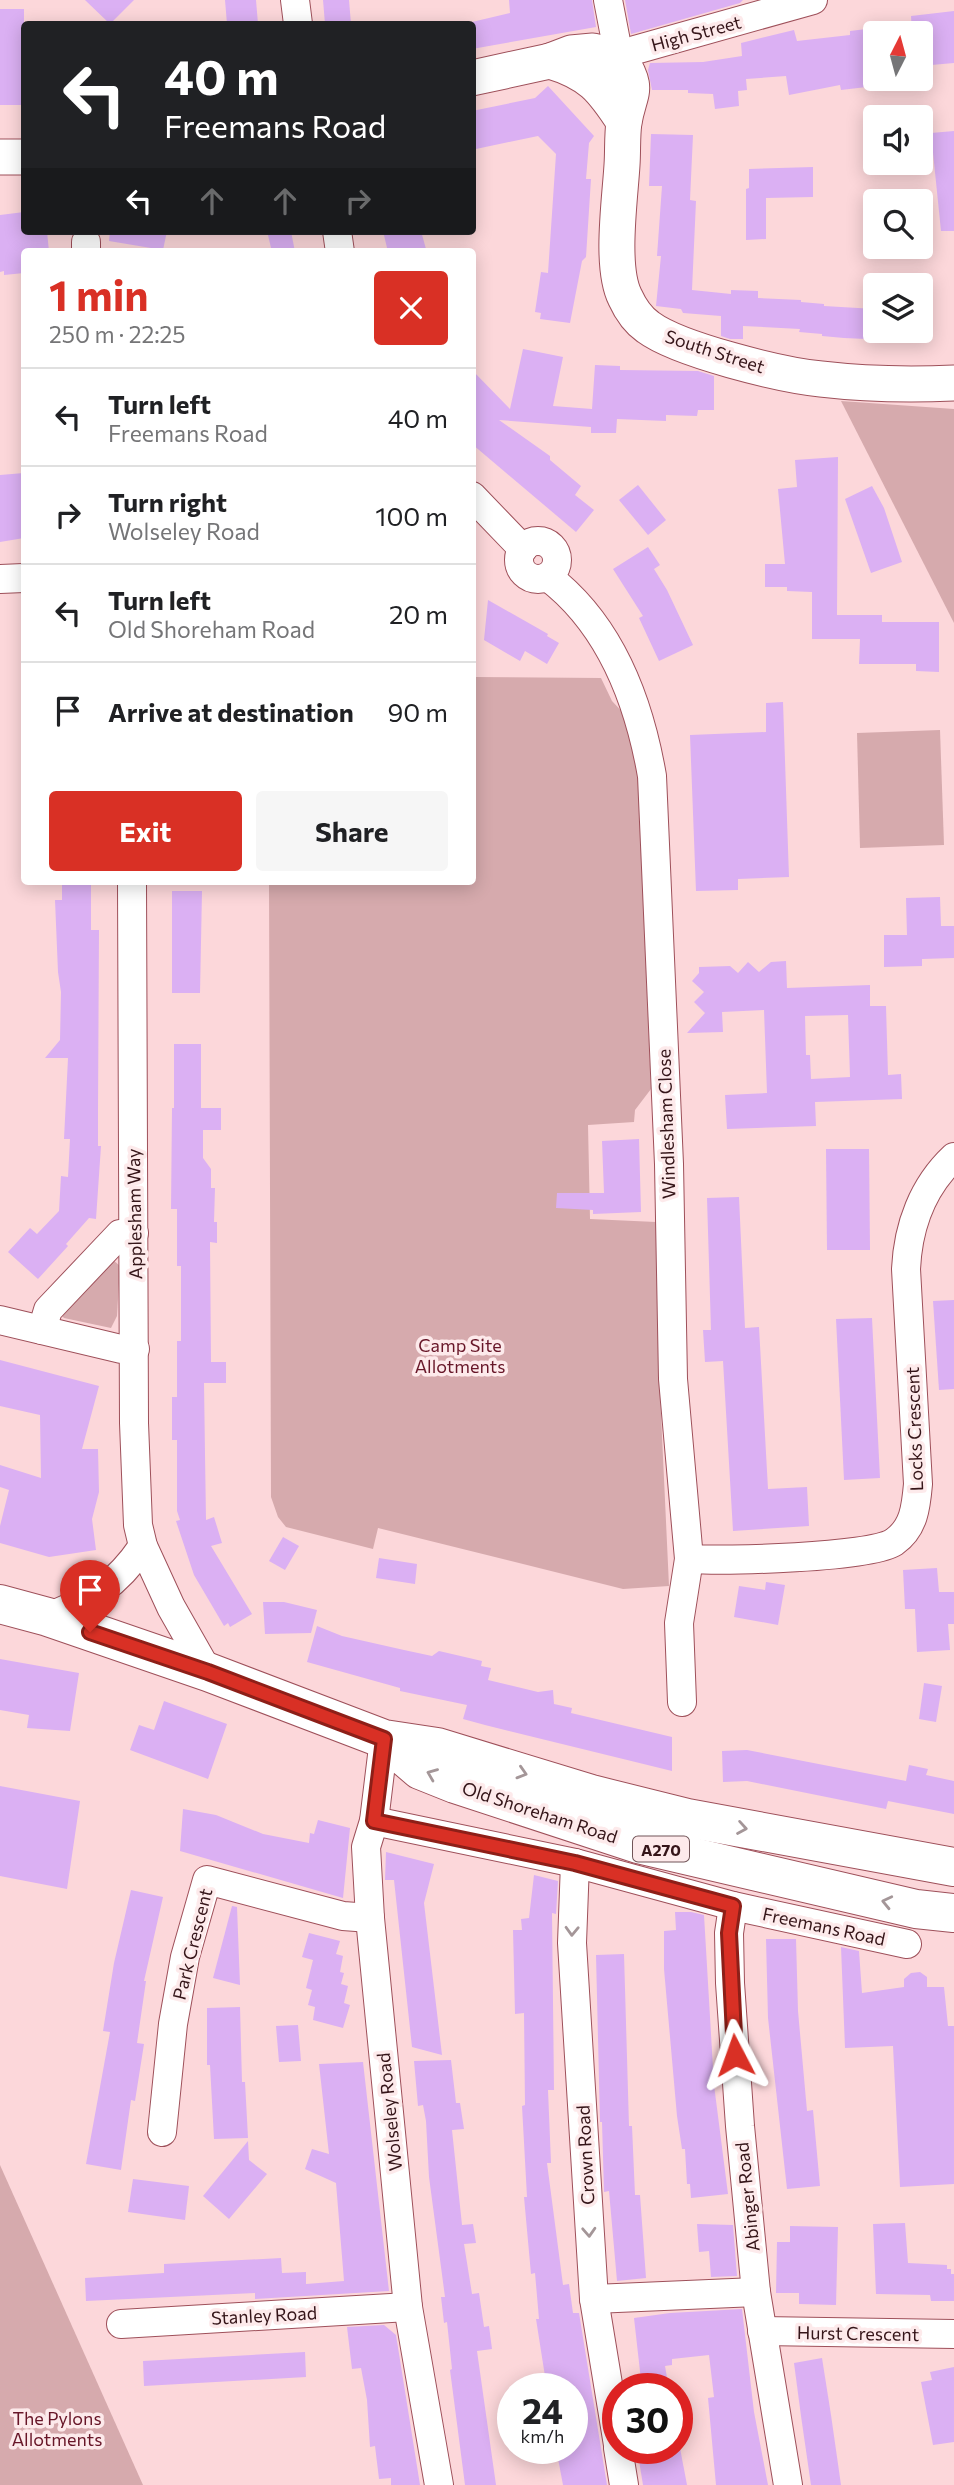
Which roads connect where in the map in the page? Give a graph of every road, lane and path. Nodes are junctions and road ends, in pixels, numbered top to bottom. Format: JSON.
{"nodes":[{"id":1,"x":295,"y":0,"type":"edge"},
{"id":2,"x":608,"y":0,"type":"edge"},
{"id":3,"x":813,"y":0,"type":"edge"},
{"id":4,"x":298,"y":21,"type":"edge"},
{"id":5,"x":620,"y":57,"type":"junction"},
{"id":6,"x":550,"y":61,"type":"junction"},
{"id":7,"x":476,"y":77,"type":"edge"},
{"id":8,"x":594,"y":82,"type":"junction"},
{"id":9,"x":624,"y":122,"type":"junction"},
{"id":10,"x":0,"y":157,"type":"edge"},
{"id":11,"x":21,"y":157,"type":"edge"},
{"id":12,"x":954,"y":383,"type":"edge"},
{"id":13,"x":476,"y":500,"type":"edge"},
{"id":14,"x":21,"y":578,"type":"edge"},
{"id":15,"x":0,"y":579,"type":"edge"},
{"id":16,"x":132,"y":885,"type":"edge"},
{"id":17,"x":954,"y":1157,"type":"edge"},
{"id":18,"x":134,"y":1233,"type":"junction"},
{"id":19,"x":0,"y":1320,"type":"edge"},
{"id":20,"x":42,"y":1331,"type":"junction"},
{"id":21,"x":135,"y":1349,"type":"junction"},
{"id":22,"x":143,"y":1546,"type":"junction"},
{"id":23,"x":689,"y":1559,"type":"junction"},
{"id":24,"x":0,"y":1604,"type":"edge"},
{"id":25,"x":48,"y":1618,"type":"junction"},
{"id":26,"x":208,"y":1672,"type":"junction"},
{"id":27,"x":682,"y":1702,"type":"dead end"},
{"id":28,"x":384,"y":1739,"type":"junction"},
{"id":29,"x":374,"y":1821,"type":"junction"},
{"id":30,"x":575,"y":1863,"type":"junction"},
{"id":31,"x":954,"y":1867,"type":"edge"},
{"id":32,"x":733,"y":1906,"type":"junction"},
{"id":33,"x":954,"y":1913,"type":"edge"},
{"id":34,"x":370,"y":1918,"type":"junction"},
{"id":35,"x":907,"y":1944,"type":"dead end"},
{"id":36,"x":162,"y":2132,"type":"dead end"},
{"id":37,"x":756,"y":2292,"type":"junction"},
{"id":38,"x":594,"y":2300,"type":"junction"},
{"id":39,"x":408,"y":2307,"type":"junction"},
{"id":40,"x":121,"y":2324,"type":"dead end"},
{"id":41,"x":762,"y":2331,"type":"junction"},
{"id":42,"x":954,"y":2334,"type":"edge"},
{"id":43,"x":606,"y":2373,"type":"edge"},
{"id":44,"x":621,"y":2464,"type":"edge"},
{"id":45,"x":439,"y":2485,"type":"edge"},
{"id":46,"x":624,"y":2485,"type":"edge"},
{"id":47,"x":788,"y":2485,"type":"edge"}],
"edges":[{"from":1,"to":4,"type":"street"},
{"from":2,"to":5,"type":"street","name":"South Street"},
{"from":3,"to":5,"type":"street","name":"High Street"},
{"from":5,"to":6,"type":"street","name":"High Street"},
{"from":5,"to":8,"type":"street","name":"High Street"},
{"from":5,"to":9,"type":"street","name":"South Street"},
{"from":6,"to":7,"type":"street","name":"High Street"},
{"from":6,"to":8,"type":"street"},
{"from":8,"to":9,"type":"street"},
{"from":9,"to":12,"type":"street","name":"South Street"},
{"from":10,"to":11,"type":"street"},
{"from":13,"to":23,"type":"street","name":"Windlesham Close"},
{"from":14,"to":15,"type":"street"},
{"from":16,"to":18,"type":"street","name":"Applesham Way"},
{"from":17,"to":23,"type":"street","name":"Locks Crescent"},
{"from":18,"to":20,"type":"street"},
{"from":18,"to":21,"type":"street","name":"Applesham Way"},
{"from":19,"to":20,"type":"street"},
{"from":20,"to":21,"type":"street"},
{"from":21,"to":22,"type":"street","name":"Applesham Way"},
{"from":22,"to":25,"type":"street"},
{"from":22,"to":26,"type":"street","name":"Applesham Way"},
{"from":23,"to":27,"type":"street","name":"Windlesham Close"},
{"from":24,"to":25,"type":"main road","name":"Old Shoreham Road","number":"A270"},
{"from":25,"to":26,"type":"main road","name":"Old Shoreham Road","number":"A270"},
{"from":26,"to":28,"type":"main road","name":"Old Shoreham Road","number":"A270"},
{"from":28,"to":29,"type":"street","name":"Wolseley Road"},
{"from":28,"to":31,"type":"main road","name":"Old Shoreham Road","number":"A270","one_way":true},
{"from":33,"to":28,"type":"main road","name":"Old Shoreham Road","number":"A270","one_way":true},
{"from":29,"to":30,"type":"street","name":"Freemans Road"},
{"from":29,"to":34,"type":"street","name":"Wolseley Road"},
{"from":30,"to":32,"type":"street","name":"Freemans Road"},
{"from":30,"to":38,"type":"street","name":"Crown Road","one_way":true},
{"from":32,"to":35,"type":"street","name":"Freemans Road"},
{"from":32,"to":37,"type":"street","name":"Abinger Road"},
{"from":34,"to":36,"type":"street","name":"Park Crescent"},
{"from":34,"to":39,"type":"street","name":"Wolseley Road"},
{"from":37,"to":38,"type":"street"},
{"from":37,"to":41,"type":"street","name":"Abinger Road"},
{"from":38,"to":43,"type":"street","name":"Crown Road"},
{"from":39,"to":40,"type":"street","name":"Stanley Road"},
{"from":39,"to":45,"type":"street","name":"Wolseley Road"},
{"from":41,"to":42,"type":"street","name":"Hurst Crescent"},
{"from":41,"to":47,"type":"street","name":"Abinger Road"},
{"from":44,"to":46,"type":"street","name":"Crown Road"}]}
